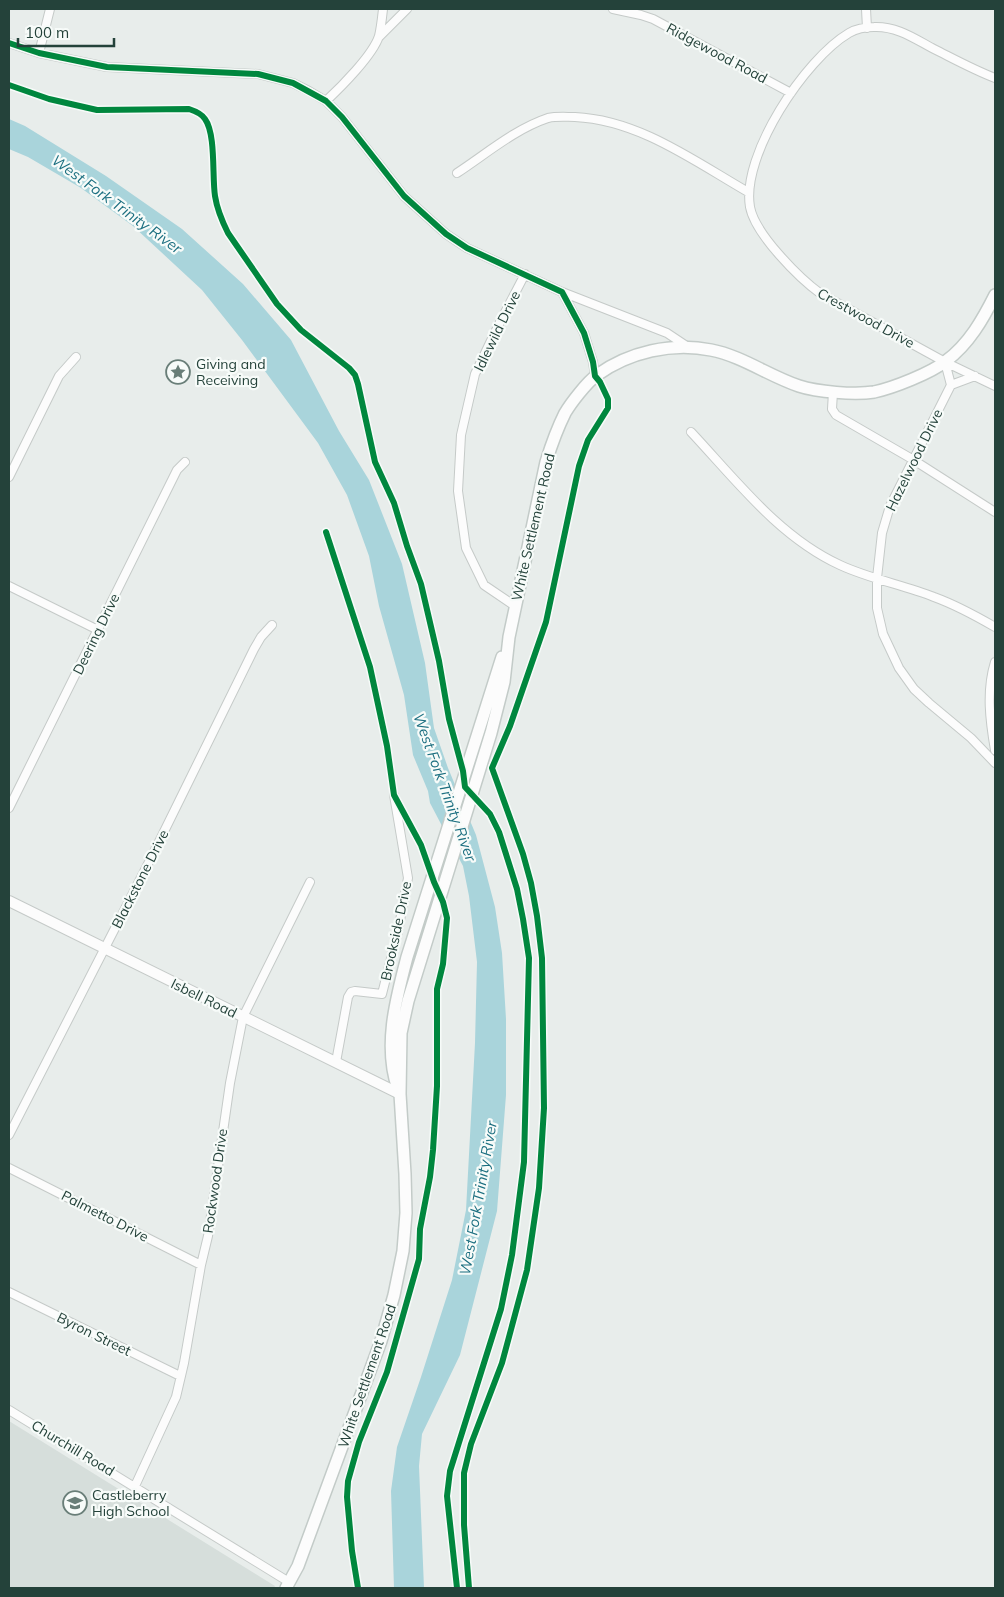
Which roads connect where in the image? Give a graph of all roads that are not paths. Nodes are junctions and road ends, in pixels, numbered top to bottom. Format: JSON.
{"nodes":[{"id":1,"x":50,"y":9,"type":"edge"},
{"id":2,"x":383,"y":9,"type":"edge"},
{"id":3,"x":407,"y":9,"type":"edge"},
{"id":4,"x":613,"y":9,"type":"edge"},
{"id":5,"x":866,"y":9,"type":"edge"},
{"id":6,"x":867,"y":28,"type":"junction"},
{"id":7,"x":378,"y":38,"type":"junction"},
{"id":8,"x":9,"y":43,"type":"edge"},
{"id":9,"x":39,"y":53,"type":"junction"},
{"id":10,"x":995,"y":78,"type":"edge"},
{"id":11,"x":791,"y":92,"type":"junction"},
{"id":12,"x":326,"y":101,"type":"junction"},
{"id":13,"x":457,"y":173,"type":"dead end"},
{"id":14,"x":748,"y":192,"type":"junction"},
{"id":15,"x":525,"y":274,"type":"junction"},
{"id":16,"x":562,"y":292,"type":"junction"},
{"id":17,"x":995,"y":295,"type":"edge"},
{"id":18,"x":688,"y":347,"type":"junction"},
{"id":19,"x":76,"y":357,"type":"dead end"},
{"id":20,"x":946,"y":362,"type":"junction"},
{"id":21,"x":595,"y":376,"type":"junction"},
{"id":22,"x":975,"y":376,"type":"junction"},
{"id":23,"x":951,"y":385,"type":"junction"},
{"id":24,"x":995,"y":386,"type":"edge"},
{"id":25,"x":834,"y":392,"type":"junction"},
{"id":26,"x":691,"y":432,"type":"dead end"},
{"id":27,"x":912,"y":459,"type":"junction"},
{"id":28,"x":185,"y":462,"type":"dead end"},
{"id":29,"x":9,"y":477,"type":"edge"},
{"id":30,"x":995,"y":512,"type":"edge"},
{"id":31,"x":877,"y":578,"type":"junction"},
{"id":32,"x":9,"y":586,"type":"edge"},
{"id":33,"x":515,"y":606,"type":"junction"},
{"id":34,"x":272,"y":625,"type":"dead end"},
{"id":35,"x":995,"y":627,"type":"edge"},
{"id":36,"x":98,"y":630,"type":"junction"},
{"id":37,"x":509,"y":637,"type":"junction"},
{"id":38,"x":995,"y":662,"type":"edge"},
{"id":39,"x":995,"y":750,"type":"edge"},
{"id":40,"x":995,"y":763,"type":"edge"},
{"id":41,"x":394,"y":795,"type":"dead end"},
{"id":42,"x":9,"y":808,"type":"edge"},
{"id":43,"x":310,"y":882,"type":"dead end"},
{"id":44,"x":9,"y":902,"type":"edge"},
{"id":45,"x":105,"y":948,"type":"junction"},
{"id":46,"x":243,"y":1017,"type":"junction"},
{"id":47,"x":336,"y":1062,"type":"junction"},
{"id":48,"x":400,"y":1094,"type":"junction"},
{"id":49,"x":9,"y":1135,"type":"edge"},
{"id":50,"x":9,"y":1168,"type":"edge"},
{"id":51,"x":201,"y":1265,"type":"junction"},
{"id":52,"x":9,"y":1292,"type":"edge"},
{"id":53,"x":180,"y":1376,"type":"junction"},
{"id":54,"x":9,"y":1410,"type":"edge"},
{"id":55,"x":135,"y":1486,"type":"junction"},
{"id":56,"x":288,"y":1585,"type":"edge"}],
"edges":[{"from":1,"to":9,"type":"street"},
{"from":2,"to":7,"type":"street"},
{"from":3,"to":7,"type":"street"},
{"from":4,"to":11,"type":"street","name":"Ridgewood Road"},
{"from":5,"to":6,"type":"street"},
{"from":6,"to":10,"type":"street"},
{"from":6,"to":11,"type":"street","name":"Crestwood Drive"},
{"from":7,"to":12,"type":"street"},
{"from":8,"to":9,"type":"street"},
{"from":9,"to":12,"type":"street"},
{"from":11,"to":14,"type":"street","name":"Crestwood Drive"},
{"from":12,"to":15,"type":"street"},
{"from":13,"to":14,"type":"street"},
{"from":14,"to":20,"type":"street","name":"Crestwood Drive"},
{"from":15,"to":16,"type":"street"},
{"from":15,"to":33,"type":"street","name":"Idlewild Drive"},
{"from":16,"to":18,"type":"street"},
{"from":16,"to":21,"type":"street"},
{"from":17,"to":20,"type":"main road","name":"White Settlement Road"},
{"from":18,"to":21,"type":"main road","name":"White Settlement Road"},
{"from":18,"to":25,"type":"main road","name":"White Settlement Road"},
{"from":19,"to":29,"type":"street"},
{"from":20,"to":22,"type":"street","name":"Crestwood Drive"},
{"from":20,"to":23,"type":"street"},
{"from":20,"to":25,"type":"main road","name":"White Settlement Road"},
{"from":21,"to":33,"type":"main road","name":"White Settlement Road"},
{"from":22,"to":23,"type":"street"},
{"from":22,"to":24,"type":"street","name":"Crestwood Drive"},
{"from":23,"to":27,"type":"street","name":"Hazelwood Drive"},
{"from":25,"to":27,"type":"street"},
{"from":26,"to":31,"type":"street"},
{"from":27,"to":30,"type":"street"},
{"from":27,"to":31,"type":"street","name":"Hazelwood Drive"},
{"from":28,"to":36,"type":"street","name":"Deering Drive"},
{"from":31,"to":35,"type":"street"},
{"from":31,"to":40,"type":"street","name":"Hazelwood Drive"},
{"from":32,"to":36,"type":"street"},
{"from":33,"to":37,"type":"main road","name":"White Settlement Road"},
{"from":34,"to":45,"type":"street","name":"Blackstone Drive"},
{"from":36,"to":42,"type":"street","name":"Deering Drive"},
{"from":37,"to":48,"type":"main road","name":"White Settlement Road"},
{"from":37,"to":48,"type":"main road","name":"White Settlement Road"},
{"from":38,"to":39,"type":"street"},
{"from":41,"to":47,"type":"street","name":"Brookside Drive"},
{"from":43,"to":46,"type":"street","name":"Rockwood Drive"},
{"from":44,"to":45,"type":"street","name":"Isbell Road"},
{"from":45,"to":46,"type":"street","name":"Isbell Road"},
{"from":45,"to":49,"type":"street","name":"Blackstone Drive"},
{"from":46,"to":47,"type":"street","name":"Isbell Road"},
{"from":46,"to":51,"type":"street","name":"Rockwood Drive"},
{"from":47,"to":48,"type":"street","name":"Isbell Road"},
{"from":48,"to":56,"type":"main road","name":"White Settlement Road"},
{"from":50,"to":51,"type":"street","name":"Palmetto Drive"},
{"from":51,"to":53,"type":"street","name":"Rockwood Drive"},
{"from":52,"to":53,"type":"street","name":"Byron Street"},
{"from":53,"to":55,"type":"street","name":"Rockwood Drive"},
{"from":54,"to":55,"type":"street","name":"Churchill Road"},
{"from":55,"to":56,"type":"street","name":"Churchill Road"}]}
